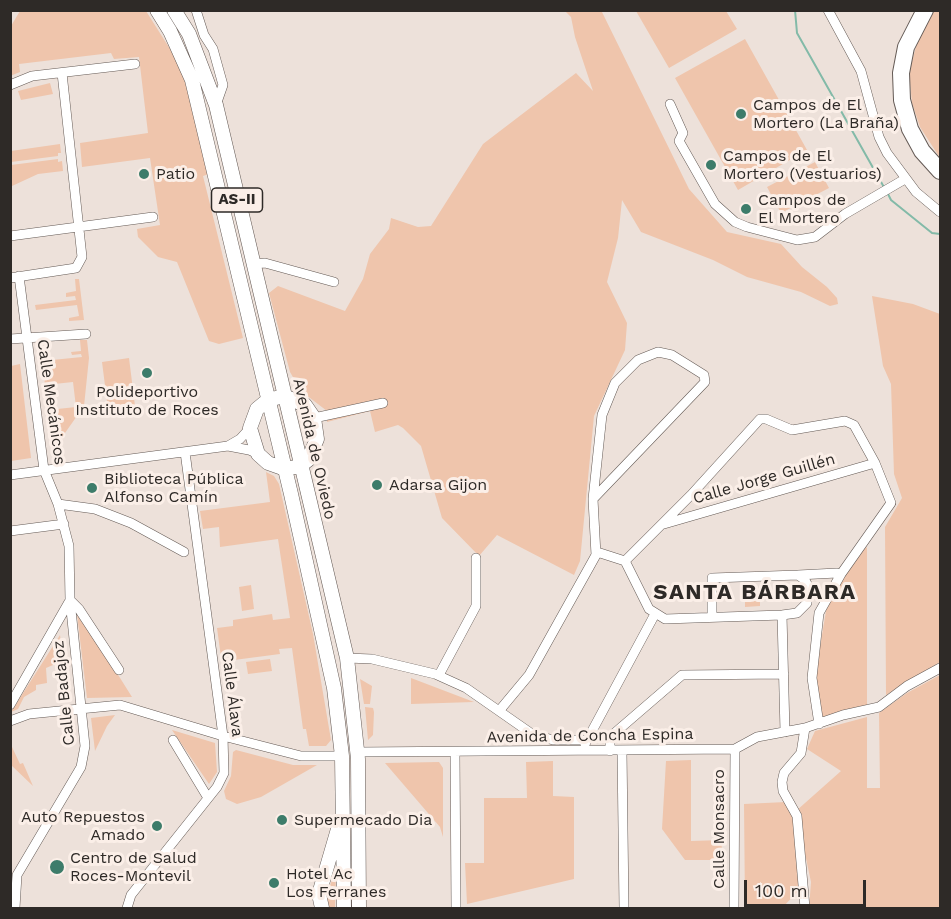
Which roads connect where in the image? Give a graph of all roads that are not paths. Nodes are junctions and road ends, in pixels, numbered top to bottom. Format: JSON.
{"nodes":[{"id":1,"x":157,"y":10,"type":"edge"},
{"id":2,"x":174,"y":10,"type":"edge"},
{"id":3,"x":196,"y":10,"type":"edge"},
{"id":4,"x":828,"y":10,"type":"edge"},
{"id":5,"x":925,"y":10,"type":"edge"},
{"id":6,"x":135,"y":64,"type":"dead end"},
{"id":7,"x":62,"y":73,"type":"junction"},
{"id":8,"x":10,"y":85,"type":"edge"},
{"id":9,"x":670,"y":104,"type":"dead end"},
{"id":10,"x":216,"y":105,"type":"junction"},
{"id":11,"x":940,"y":171,"type":"edge"},
{"id":12,"x":904,"y":179,"type":"junction"},
{"id":13,"x":940,"y":212,"type":"edge"},
{"id":14,"x":153,"y":217,"type":"dead end"},
{"id":15,"x":79,"y":227,"type":"junction"},
{"id":16,"x":10,"y":236,"type":"edge"},
{"id":17,"x":253,"y":264,"type":"junction"},
{"id":18,"x":15,"y":277,"type":"edge"},
{"id":19,"x":334,"y":282,"type":"dead end"},
{"id":20,"x":86,"y":333,"type":"dead end"},
{"id":21,"x":27,"y":337,"type":"junction"},
{"id":22,"x":10,"y":339,"type":"edge"},
{"id":23,"x":277,"y":364,"type":"junction"},
{"id":24,"x":284,"y":396,"type":"junction"},
{"id":25,"x":383,"y":403,"type":"dead end"},
{"id":26,"x":305,"y":405,"type":"junction"},
{"id":27,"x":266,"y":408,"type":"junction"},
{"id":28,"x":314,"y":418,"type":"junction"},
{"id":29,"x":250,"y":428,"type":"junction"},
{"id":30,"x":228,"y":446,"type":"junction"},
{"id":31,"x":314,"y":451,"type":"junction"},
{"id":32,"x":185,"y":452,"type":"junction"},
{"id":33,"x":258,"y":454,"type":"junction"},
{"id":34,"x":875,"y":463,"type":"junction"},
{"id":35,"x":300,"y":466,"type":"junction"},
{"id":36,"x":285,"y":469,"type":"junction"},
{"id":37,"x":44,"y":470,"type":"junction"},
{"id":38,"x":10,"y":475,"type":"edge"},
{"id":39,"x":306,"y":488,"type":"junction"},
{"id":40,"x":593,"y":499,"type":"junction"},
{"id":41,"x":58,"y":504,"type":"junction"},
{"id":42,"x":64,"y":524,"type":"junction"},
{"id":43,"x":662,"y":525,"type":"junction"},
{"id":44,"x":10,"y":531,"type":"edge"},
{"id":45,"x":184,"y":552,"type":"dead end"},
{"id":46,"x":597,"y":552,"type":"junction"},
{"id":47,"x":476,"y":558,"type":"dead end"},
{"id":48,"x":625,"y":561,"type":"junction"},
{"id":49,"x":837,"y":573,"type":"dead end"},
{"id":50,"x":798,"y":575,"type":"junction"},
{"id":51,"x":70,"y":600,"type":"junction"},
{"id":52,"x":655,"y":614,"type":"junction"},
{"id":53,"x":782,"y":615,"type":"junction"},
{"id":54,"x":712,"y":617,"type":"junction"},
{"id":55,"x":347,"y":658,"type":"junction"},
{"id":56,"x":940,"y":668,"type":"edge"},
{"id":57,"x":119,"y":670,"type":"dead end"},
{"id":58,"x":784,"y":674,"type":"junction"},
{"id":59,"x":440,"y":675,"type":"junction"},
{"id":60,"x":10,"y":705,"type":"edge"},
{"id":61,"x":80,"y":709,"type":"junction"},
{"id":62,"x":499,"y":711,"type":"junction"},
{"id":63,"x":10,"y":721,"type":"edge"},
{"id":64,"x":819,"y":724,"type":"junction"},
{"id":65,"x":805,"y":728,"type":"junction"},
{"id":66,"x":784,"y":732,"type":"junction"},
{"id":67,"x":223,"y":736,"type":"junction"},
{"id":68,"x":172,"y":740,"type":"dead end"},
{"id":69,"x":585,"y":740,"type":"junction"},
{"id":70,"x":735,"y":749,"type":"junction"},
{"id":71,"x":586,"y":751,"type":"junction"},
{"id":72,"x":610,"y":751,"type":"junction"},
{"id":73,"x":622,"y":751,"type":"junction"},
{"id":74,"x":357,"y":752,"type":"junction"},
{"id":75,"x":455,"y":752,"type":"junction"},
{"id":76,"x":342,"y":756,"type":"junction"},
{"id":77,"x":208,"y":798,"type":"junction"},
{"id":78,"x":343,"y":813,"type":"junction"},
{"id":79,"x":15,"y":909,"type":"edge"},
{"id":80,"x":127,"y":909,"type":"edge"},
{"id":81,"x":322,"y":909,"type":"edge"},
{"id":82,"x":344,"y":909,"type":"edge"},
{"id":83,"x":359,"y":909,"type":"edge"},
{"id":84,"x":456,"y":909,"type":"edge"},
{"id":85,"x":624,"y":909,"type":"edge"},
{"id":86,"x":734,"y":909,"type":"edge"},
{"id":87,"x":805,"y":909,"type":"edge"}],
"edges":[{"from":1,"to":27,"type":"main road","name":"Avenida de Oviedo","number":"AS-II"},
{"from":2,"to":10,"type":"main road","name":"Avenida de Oviedo","number":"AS-II"},
{"from":3,"to":10,"type":"street"},
{"from":4,"to":12,"type":"street"},
{"from":5,"to":11,"type":"highway"},
{"from":6,"to":7,"type":"street"},
{"from":7,"to":8,"type":"street"},
{"from":7,"to":15,"type":"street"},
{"from":9,"to":12,"type":"street"},
{"from":10,"to":17,"type":"main road","name":"Avenida de Oviedo","number":"AS-II"},
{"from":12,"to":13,"type":"street"},
{"from":14,"to":15,"type":"street"},
{"from":15,"to":16,"type":"street"},
{"from":15,"to":18,"type":"street"},
{"from":17,"to":19,"type":"street"},
{"from":17,"to":23,"type":"main road","name":"Avenida de Oviedo","number":"AS-II"},
{"from":18,"to":21,"type":"street","name":"Calle Mecánicos"},
{"from":20,"to":21,"type":"street"},
{"from":21,"to":22,"type":"street"},
{"from":21,"to":37,"type":"street","name":"Calle Mecánicos"},
{"from":23,"to":24,"type":"main road","name":"Avenida de Oviedo","number":"AS-II"},
{"from":23,"to":26,"type":"street"},
{"from":24,"to":26,"type":"main road"},
{"from":24,"to":27,"type":"main road"},
{"from":24,"to":35,"type":"main road","name":"Avenida de Oviedo"},
{"from":25,"to":28,"type":"street"},
{"from":26,"to":28,"type":"main road"},
{"from":27,"to":29,"type":"main road"},
{"from":27,"to":36,"type":"main road","name":"Avenida de Oviedo"},
{"from":28,"to":31,"type":"main road"},
{"from":29,"to":30,"type":"street"},
{"from":29,"to":33,"type":"main road"},
{"from":30,"to":32,"type":"street"},
{"from":30,"to":33,"type":"street"},
{"from":31,"to":35,"type":"main road"},
{"from":31,"to":39,"type":"street"},
{"from":32,"to":37,"type":"street"},
{"from":32,"to":67,"type":"street","name":"Calle Álava"},
{"from":33,"to":36,"type":"main road"},
{"from":34,"to":43,"type":"street","name":"Calle Jorge Guillén"},
{"from":34,"to":43,"type":"street"},
{"from":34,"to":64,"type":"street"},
{"from":35,"to":36,"type":"main road"},
{"from":35,"to":39,"type":"main road","name":"Avenida de Oviedo"},
{"from":36,"to":76,"type":"main road","name":"Avenida de Oviedo"},
{"from":37,"to":38,"type":"street"},
{"from":37,"to":41,"type":"street","name":"Calle Mecánicos"},
{"from":39,"to":55,"type":"main road","name":"Avenida de Oviedo"},
{"from":40,"to":40,"type":"street"},
{"from":40,"to":46,"type":"street"},
{"from":41,"to":42,"type":"street","name":"Calle Mecánicos"},
{"from":41,"to":45,"type":"street"},
{"from":42,"to":44,"type":"street"},
{"from":42,"to":51,"type":"street","name":"Calle Mecánicos"},
{"from":43,"to":48,"type":"street"},
{"from":46,"to":48,"type":"street"},
{"from":46,"to":62,"type":"street"},
{"from":47,"to":59,"type":"street"},
{"from":48,"to":52,"type":"street"},
{"from":49,"to":50,"type":"street"},
{"from":50,"to":53,"type":"street"},
{"from":50,"to":54,"type":"street"},
{"from":51,"to":57,"type":"street"},
{"from":51,"to":60,"type":"street"},
{"from":51,"to":61,"type":"street","name":"Calle Badajoz"},
{"from":52,"to":54,"type":"street"},
{"from":52,"to":69,"type":"street"},
{"from":53,"to":54,"type":"street"},
{"from":53,"to":58,"type":"street"},
{"from":55,"to":59,"type":"street"},
{"from":55,"to":74,"type":"main road","name":"Avenida de Oviedo"},
{"from":56,"to":64,"type":"street","name":"Avenida de Concha Espina"},
{"from":58,"to":66,"type":"street"},
{"from":58,"to":72,"type":"street"},
{"from":59,"to":62,"type":"street"},
{"from":61,"to":63,"type":"street"},
{"from":61,"to":67,"type":"street"},
{"from":61,"to":79,"type":"street","name":"Calle Badajoz"},
{"from":62,"to":69,"type":"street"},
{"from":64,"to":65,"type":"street","name":"Avenida de Concha Espina"},
{"from":65,"to":66,"type":"street","name":"Avenida de Concha Espina"},
{"from":65,"to":87,"type":"street"},
{"from":66,"to":70,"type":"street","name":"Avenida de Concha Espina"},
{"from":67,"to":76,"type":"street"},
{"from":67,"to":77,"type":"street","name":"Calle Álava"},
{"from":68,"to":77,"type":"street"},
{"from":69,"to":71,"type":"street"},
{"from":70,"to":73,"type":"street","name":"Avenida de Concha Espina"},
{"from":70,"to":86,"type":"street","name":"Calle Monsacro"},
{"from":71,"to":72,"type":"street","name":"Avenida de Concha Espina"},
{"from":71,"to":75,"type":"street","name":"Avenida de Concha Espina"},
{"from":72,"to":73,"type":"street","name":"Avenida de Concha Espina"},
{"from":73,"to":85,"type":"street"},
{"from":74,"to":75,"type":"street","name":"Avenida de Concha Espina"},
{"from":74,"to":83,"type":"main road","name":"Avenida de Oviedo"},
{"from":75,"to":84,"type":"street"},
{"from":76,"to":78,"type":"main road","name":"Avenida de Oviedo"},
{"from":77,"to":80,"type":"street","name":"Calle Álava"},
{"from":78,"to":81,"type":"main road","name":"Avenida de Oviedo"},
{"from":78,"to":82,"type":"main road","name":"Avenida de Oviedo"}]}
